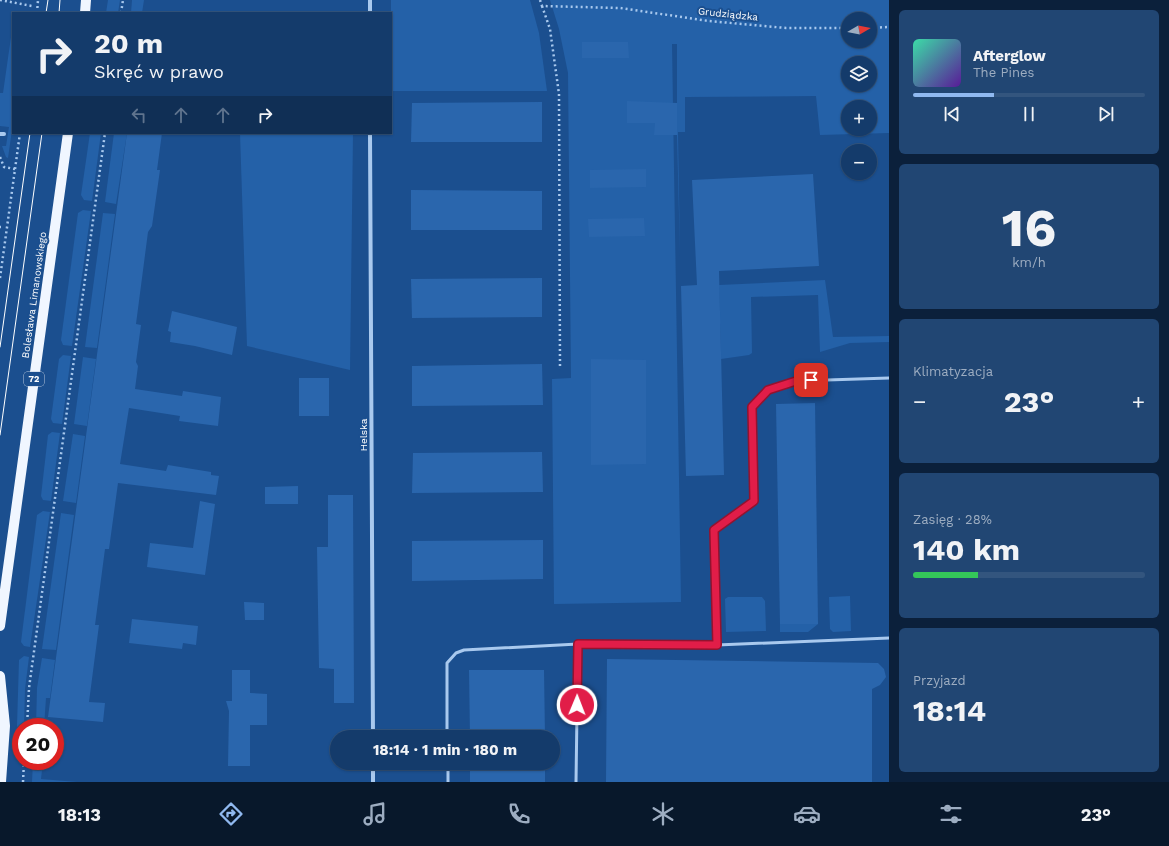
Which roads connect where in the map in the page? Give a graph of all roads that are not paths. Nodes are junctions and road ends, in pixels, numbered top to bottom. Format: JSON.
{"nodes":[{"id":1,"x":86,"y":0,"type":"edge"},
{"id":2,"x":370,"y":0,"type":"edge"},
{"id":3,"x":85,"y":12,"type":"edge"},
{"id":4,"x":370,"y":12,"type":"edge"},
{"id":5,"x":68,"y":134,"type":"edge"},
{"id":6,"x":370,"y":134,"type":"edge"},
{"id":7,"x":889,"y":378,"type":"edge"},
{"id":8,"x":0,"y":626,"type":"edge"},
{"id":9,"x":889,"y":638,"type":"edge"},
{"id":10,"x":578,"y":644,"type":"junction"},
{"id":11,"x":717,"y":645,"type":"junction"},
{"id":12,"x":0,"y":676,"type":"edge"},
{"id":13,"x":373,"y":730,"type":"edge"},
{"id":14,"x":447,"y":730,"type":"edge"},
{"id":15,"x":373,"y":770,"type":"edge"},
{"id":16,"x":448,"y":770,"type":"edge"},
{"id":17,"x":1,"y":782,"type":"edge"},
{"id":18,"x":373,"y":782,"type":"edge"},
{"id":19,"x":448,"y":782,"type":"edge"},
{"id":20,"x":576,"y":782,"type":"edge"}],
"edges":[{"from":1,"to":3,"type":"main road"},
{"from":2,"to":4,"type":"street"},
{"from":5,"to":8,"type":"main road","name":"Bolesława Limanowskiego","number":"72"},
{"from":6,"to":13,"type":"street","name":"Helska"},
{"from":7,"to":11,"type":"lane"},
{"from":9,"to":11,"type":"lane"},
{"from":10,"to":11,"type":"lane"},
{"from":10,"to":14,"type":"lane"},
{"from":10,"to":20,"type":"lane"},
{"from":12,"to":17,"type":"main road"},
{"from":15,"to":18,"type":"street"},
{"from":16,"to":19,"type":"lane"}]}
